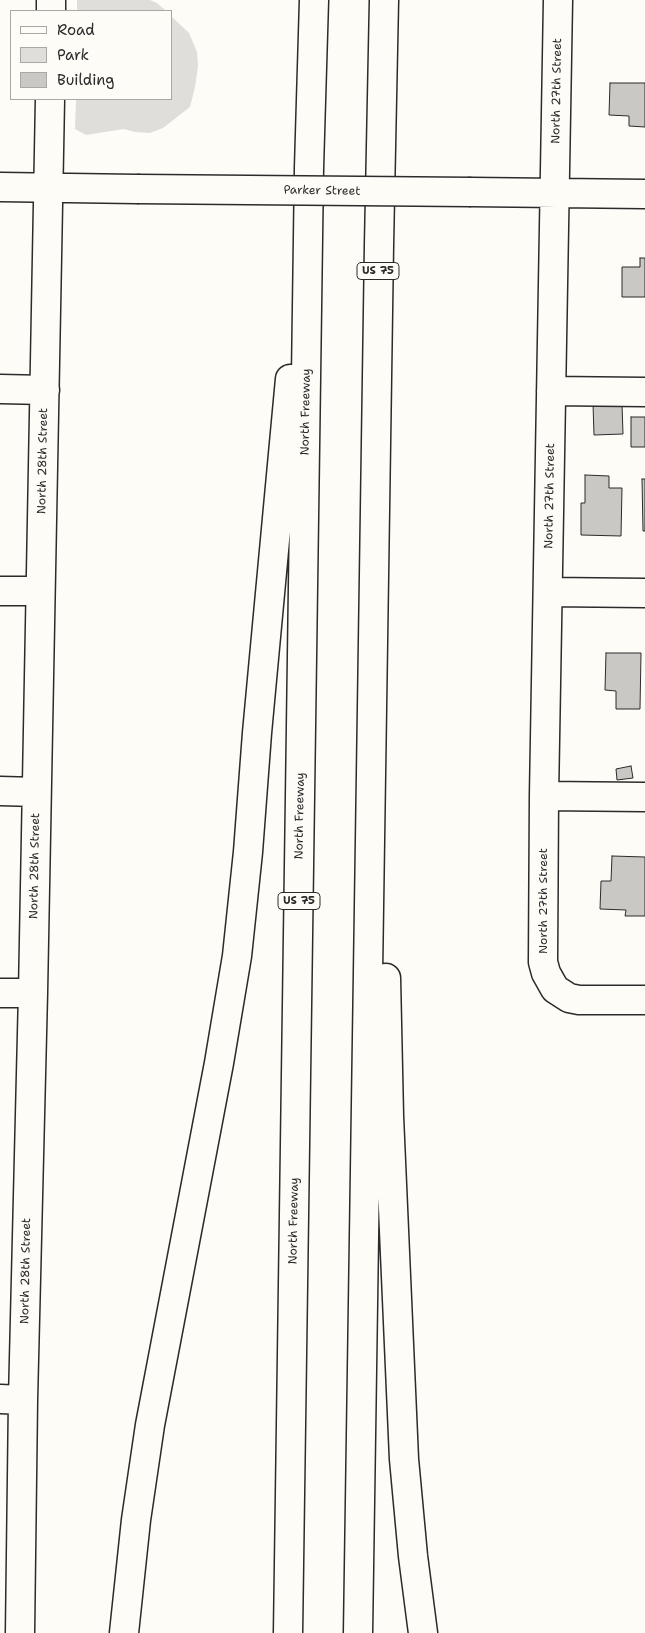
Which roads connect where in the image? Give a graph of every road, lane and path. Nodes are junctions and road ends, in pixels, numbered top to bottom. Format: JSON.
{"nodes":[{"id":1,"x":314,"y":0,"type":"edge"},
{"id":2,"x":384,"y":0,"type":"edge"},
{"id":3,"x":558,"y":0,"type":"edge"},
{"id":4,"x":50,"y":100,"type":"edge"},
{"id":5,"x":309,"y":168,"type":"junction"},
{"id":6,"x":0,"y":187,"type":"edge"},
{"id":7,"x":48,"y":188,"type":"junction"},
{"id":8,"x":555,"y":193,"type":"junction"},
{"id":9,"x":645,"y":194,"type":"edge"},
{"id":10,"x":0,"y":389,"type":"edge"},
{"id":11,"x":45,"y":390,"type":"junction"},
{"id":12,"x":551,"y":391,"type":"junction"},
{"id":13,"x":645,"y":392,"type":"edge"},
{"id":14,"x":374,"y":541,"type":"junction"},
{"id":15,"x":0,"y":590,"type":"edge"},
{"id":16,"x":40,"y":591,"type":"junction"},
{"id":17,"x":548,"y":592,"type":"junction"},
{"id":18,"x":645,"y":593,"type":"edge"},
{"id":19,"x":0,"y":791,"type":"edge"},
{"id":20,"x":36,"y":792,"type":"junction"},
{"id":21,"x":544,"y":796,"type":"junction"},
{"id":22,"x":645,"y":797,"type":"edge"},
{"id":23,"x":0,"y":993,"type":"edge"},
{"id":24,"x":33,"y":993,"type":"junction"},
{"id":25,"x":645,"y":1000,"type":"edge"},
{"id":26,"x":12,"y":1399,"type":"edge"},
{"id":27,"x":20,"y":1633,"type":"edge"},
{"id":28,"x":124,"y":1633,"type":"edge"},
{"id":29,"x":288,"y":1633,"type":"edge"},
{"id":30,"x":358,"y":1633,"type":"edge"},
{"id":31,"x":423,"y":1633,"type":"edge"}],
"edges":[{"from":1,"to":5,"type":"main road","name":"North Freeway","number":"US 75"},
{"from":2,"to":14,"type":"main road","number":"US 75"},
{"from":3,"to":8,"type":"main road","name":"North 27th Street"},
{"from":4,"to":7,"type":"main road","name":"North 28th Street"},
{"from":5,"to":28,"type":"main road"},
{"from":5,"to":29,"type":"main road","name":"North Freeway","number":"US 75"},
{"from":6,"to":7,"type":"main road","name":"Parker Street"},
{"from":7,"to":8,"type":"main road","name":"Parker Street","bridge":true},
{"from":7,"to":11,"type":"main road","name":"North 28th Street"},
{"from":8,"to":9,"type":"main road","name":"Parker Street"},
{"from":8,"to":12,"type":"main road","name":"North 27th Street"},
{"from":10,"to":11,"type":"main road"},
{"from":11,"to":16,"type":"main road","name":"North 28th Street"},
{"from":12,"to":13,"type":"main road"},
{"from":12,"to":17,"type":"main road","name":"North 27th Street"},
{"from":14,"to":30,"type":"main road","number":"US 75"},
{"from":14,"to":31,"type":"main road"},
{"from":15,"to":16,"type":"main road"},
{"from":16,"to":20,"type":"main road","name":"North 28th Street"},
{"from":17,"to":18,"type":"main road"},
{"from":17,"to":21,"type":"main road","name":"North 27th Street"},
{"from":19,"to":20,"type":"main road"},
{"from":20,"to":24,"type":"main road","name":"North 28th Street"},
{"from":21,"to":22,"type":"main road"},
{"from":21,"to":25,"type":"main road","name":"North 27th Street"},
{"from":23,"to":24,"type":"main road"},
{"from":24,"to":26,"type":"main road","name":"North 28th Street"},
{"from":26,"to":27,"type":"main road","name":"North 28th Street"}]}
